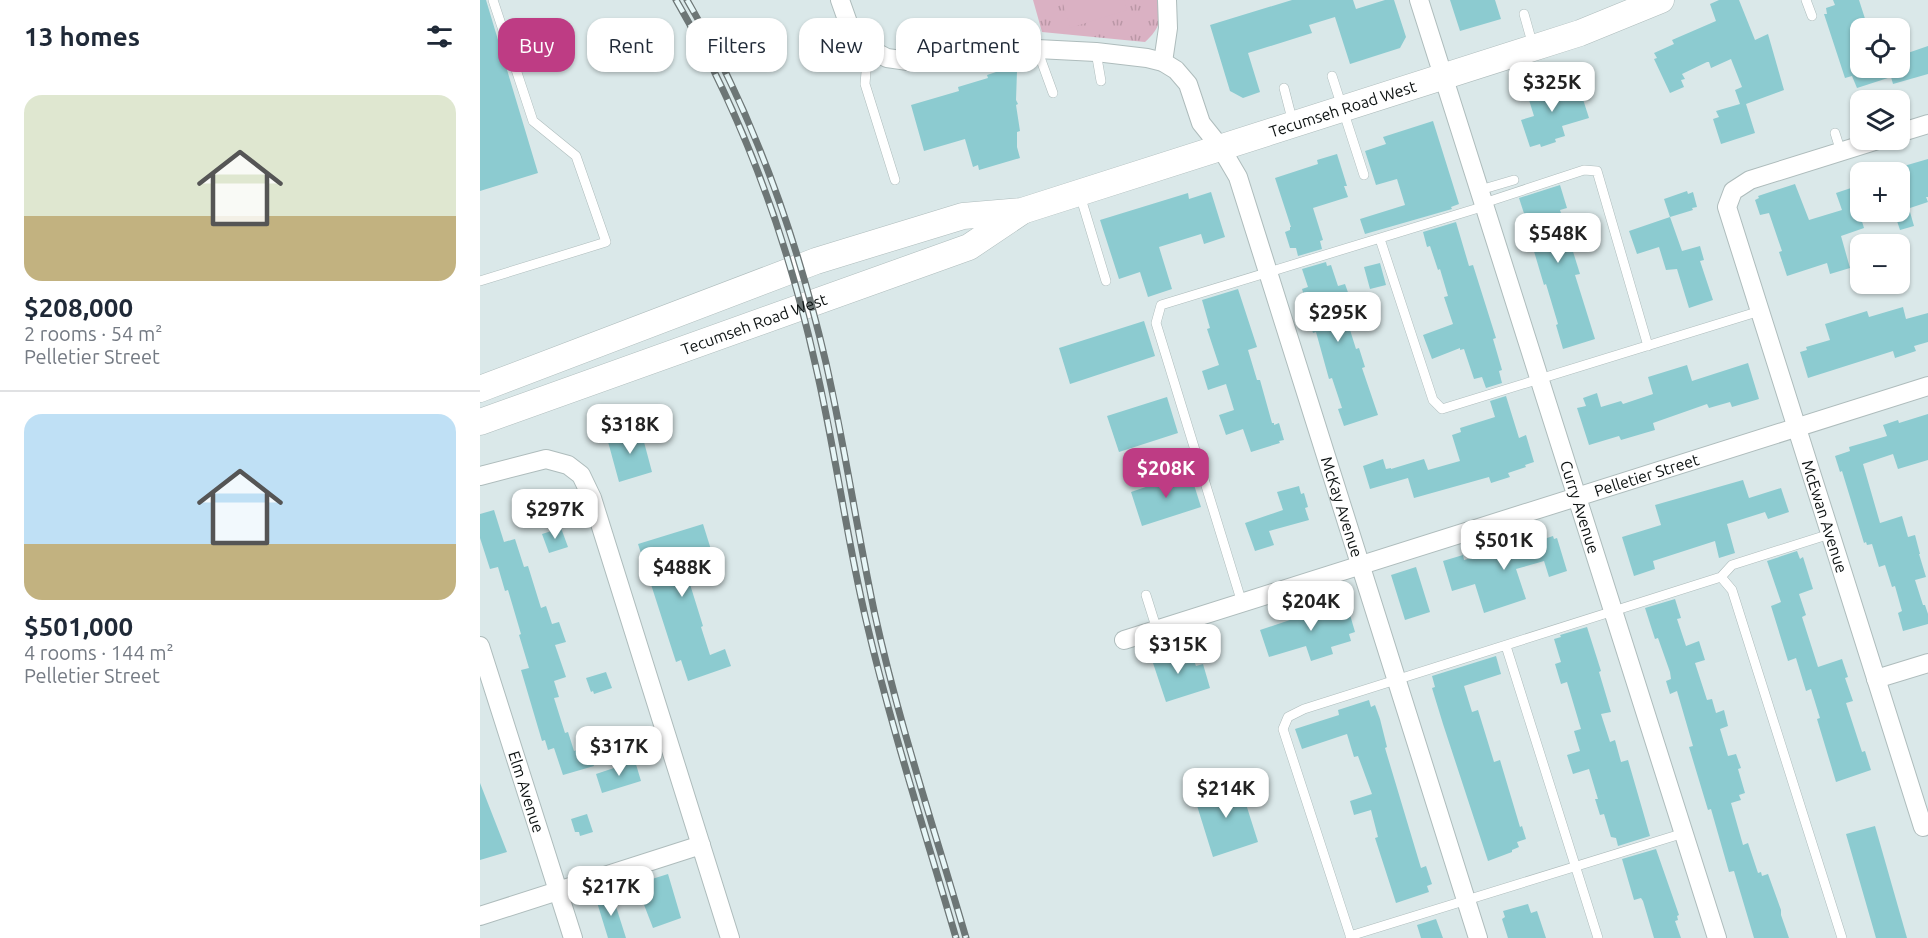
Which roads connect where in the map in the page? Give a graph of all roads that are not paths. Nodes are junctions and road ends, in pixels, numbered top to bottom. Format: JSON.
{"nodes":[{"id":1,"x":493,"y":0,"type":"edge"},
{"id":2,"x":840,"y":0,"type":"edge"},
{"id":3,"x":1167,"y":0,"type":"edge"},
{"id":4,"x":1419,"y":0,"type":"edge"},
{"id":5,"x":1661,"y":0,"type":"edge"},
{"id":6,"x":1806,"y":0,"type":"edge"},
{"id":7,"x":1524,"y":14,"type":"dead end"},
{"id":8,"x":1812,"y":16,"type":"dead end"},
{"id":9,"x":846,"y":18,"type":"edge"},
{"id":10,"x":1534,"y":48,"type":"junction"},
{"id":11,"x":1041,"y":49,"type":"edge"},
{"id":12,"x":1096,"y":52,"type":"junction"},
{"id":13,"x":1041,"y":62,"type":"edge"},
{"id":14,"x":1163,"y":62,"type":"junction"},
{"id":15,"x":866,"y":72,"type":"edge"},
{"id":16,"x":1332,"y":76,"type":"dead end"},
{"id":17,"x":1444,"y":77,"type":"junction"},
{"id":18,"x":1101,"y":81,"type":"dead end"},
{"id":19,"x":1284,"y":88,"type":"dead end"},
{"id":20,"x":1053,"y":93,"type":"dead end"},
{"id":21,"x":1344,"y":109,"type":"junction"},
{"id":22,"x":1928,"y":123,"type":"edge"},
{"id":23,"x":1293,"y":125,"type":"junction"},
{"id":24,"x":1910,"y":129,"type":"edge"},
{"id":25,"x":1835,"y":133,"type":"dead end"},
{"id":26,"x":1221,"y":148,"type":"junction"},
{"id":27,"x":1850,"y":149,"type":"edge"},
{"id":28,"x":1840,"y":152,"type":"junction"},
{"id":29,"x":1364,"y":175,"type":"dead end"},
{"id":30,"x":895,"y":180,"type":"dead end"},
{"id":31,"x":1514,"y":180,"type":"dead end"},
{"id":32,"x":1080,"y":193,"type":"junction"},
{"id":33,"x":1483,"y":200,"type":"junction"},
{"id":34,"x":1022,"y":211,"type":"junction"},
{"id":35,"x":1380,"y":239,"type":"junction"},
{"id":36,"x":1268,"y":272,"type":"junction"},
{"id":37,"x":480,"y":281,"type":"edge"},
{"id":38,"x":1106,"y":281,"type":"dead end"},
{"id":39,"x":1760,"y":311,"type":"junction"},
{"id":40,"x":1648,"y":346,"type":"junction"},
{"id":41,"x":1539,"y":379,"type":"junction"},
{"id":42,"x":1928,"y":386,"type":"edge"},
{"id":43,"x":480,"y":389,"type":"edge"},
{"id":44,"x":480,"y":422,"type":"edge"},
{"id":45,"x":1797,"y":428,"type":"junction"},
{"id":46,"x":480,"y":476,"type":"edge"},
{"id":47,"x":1577,"y":497,"type":"junction"},
{"id":48,"x":1830,"y":534,"type":"junction"},
{"id":49,"x":1361,"y":566,"type":"junction"},
{"id":50,"x":1721,"y":577,"type":"junction"},
{"id":51,"x":1146,"y":595,"type":"dead end"},
{"id":52,"x":1242,"y":603,"type":"junction"},
{"id":53,"x":1613,"y":612,"type":"junction"},
{"id":54,"x":1157,"y":630,"type":"junction"},
{"id":55,"x":1133,"y":642,"type":"dead end"},
{"id":56,"x":480,"y":646,"type":"edge"},
{"id":57,"x":1506,"y":646,"type":"junction"},
{"id":58,"x":1928,"y":663,"type":"edge"},
{"id":59,"x":1876,"y":679,"type":"junction"},
{"id":60,"x":1397,"y":680,"type":"junction"},
{"id":61,"x":1923,"y":827,"type":"dead end"},
{"id":62,"x":1684,"y":833,"type":"junction"},
{"id":63,"x":701,"y":845,"type":"junction"},
{"id":64,"x":1575,"y":866,"type":"junction"},
{"id":65,"x":558,"y":891,"type":"junction"},
{"id":66,"x":1466,"y":900,"type":"junction"},
{"id":67,"x":480,"y":916,"type":"edge"},
{"id":68,"x":1350,"y":937,"type":"edge"},
{"id":69,"x":573,"y":938,"type":"edge"},
{"id":70,"x":730,"y":938,"type":"edge"},
{"id":71,"x":1478,"y":938,"type":"edge"},
{"id":72,"x":1598,"y":938,"type":"edge"},
{"id":73,"x":1717,"y":938,"type":"edge"},
{"id":74,"x":1842,"y":938,"type":"edge"}],
"edges":[{"from":1,"to":37,"type":"lane"},
{"from":2,"to":9,"type":"street"},
{"from":3,"to":14,"type":"street"},
{"from":4,"to":17,"type":"street","name":"Curry Avenue"},
{"from":5,"to":10,"type":"main road","name":"Tecumseh Road West"},
{"from":6,"to":8,"type":"lane"},
{"from":7,"to":10,"type":"lane"},
{"from":10,"to":17,"type":"main road","name":"Tecumseh Road West"},
{"from":11,"to":12,"type":"street"},
{"from":12,"to":14,"type":"street"},
{"from":12,"to":18,"type":"lane"},
{"from":13,"to":20,"type":"lane"},
{"from":14,"to":26,"type":"street","name":"McKay Avenue"},
{"from":15,"to":30,"type":"lane"},
{"from":16,"to":21,"type":"lane"},
{"from":17,"to":21,"type":"main road","name":"Tecumseh Road West"},
{"from":17,"to":33,"type":"street","name":"Curry Avenue"},
{"from":19,"to":23,"type":"lane"},
{"from":21,"to":23,"type":"main road","name":"Tecumseh Road West"},
{"from":21,"to":29,"type":"lane"},
{"from":22,"to":24,"type":"street"},
{"from":23,"to":26,"type":"main road","name":"Tecumseh Road West"},
{"from":25,"to":28,"type":"lane"},
{"from":26,"to":32,"type":"main road","name":"Tecumseh Road West"},
{"from":26,"to":36,"type":"street","name":"McKay Avenue"},
{"from":27,"to":28,"type":"street"},
{"from":28,"to":39,"type":"street","name":"McEwan Avenue"},
{"from":31,"to":33,"type":"lane"},
{"from":32,"to":34,"type":"main road","name":"Tecumseh Road West"},
{"from":32,"to":38,"type":"lane"},
{"from":33,"to":35,"type":"lane"},
{"from":33,"to":40,"type":"lane"},
{"from":33,"to":41,"type":"street","name":"Curry Avenue"},
{"from":34,"to":43,"type":"main road","name":"Tecumseh Road West"},
{"from":34,"to":44,"type":"main road","name":"Tecumseh Road West"},
{"from":35,"to":36,"type":"lane"},
{"from":35,"to":41,"type":"lane"},
{"from":36,"to":49,"type":"street","name":"McKay Avenue"},
{"from":36,"to":52,"type":"lane"},
{"from":39,"to":40,"type":"lane"},
{"from":39,"to":45,"type":"street","name":"McEwan Avenue"},
{"from":40,"to":41,"type":"lane"},
{"from":41,"to":47,"type":"street","name":"Curry Avenue"},
{"from":42,"to":45,"type":"street","name":"Pelletier Street"},
{"from":45,"to":47,"type":"street","name":"Pelletier Street"},
{"from":45,"to":48,"type":"street","name":"McEwan Avenue"},
{"from":46,"to":63,"type":"street"},
{"from":47,"to":49,"type":"street","name":"Pelletier Street"},
{"from":47,"to":53,"type":"street","name":"Curry Avenue"},
{"from":48,"to":50,"type":"lane"},
{"from":48,"to":59,"type":"street","name":"McEwan Avenue"},
{"from":49,"to":52,"type":"street","name":"Pelletier Street"},
{"from":49,"to":60,"type":"street","name":"McKay Avenue"},
{"from":50,"to":53,"type":"lane"},
{"from":50,"to":74,"type":"lane"},
{"from":51,"to":54,"type":"lane"},
{"from":52,"to":54,"type":"street","name":"Pelletier Street"},
{"from":53,"to":57,"type":"lane"},
{"from":53,"to":62,"type":"street","name":"Curry Avenue"},
{"from":54,"to":55,"type":"street","name":"Pelletier Street"},
{"from":56,"to":65,"type":"street","name":"Elm Avenue"},
{"from":57,"to":60,"type":"lane"},
{"from":57,"to":64,"type":"lane"},
{"from":58,"to":59,"type":"street"},
{"from":59,"to":61,"type":"street","name":"McEwan Avenue"},
{"from":60,"to":66,"type":"street","name":"McKay Avenue"},
{"from":60,"to":68,"type":"lane"},
{"from":62,"to":64,"type":"lane"},
{"from":62,"to":73,"type":"street","name":"Curry Avenue"},
{"from":63,"to":65,"type":"street"},
{"from":63,"to":70,"type":"street"},
{"from":64,"to":66,"type":"lane"},
{"from":64,"to":72,"type":"lane"},
{"from":65,"to":67,"type":"street"},
{"from":65,"to":69,"type":"street","name":"Elm Avenue"},
{"from":66,"to":68,"type":"lane"},
{"from":66,"to":71,"type":"street","name":"McKay Avenue"}]}
